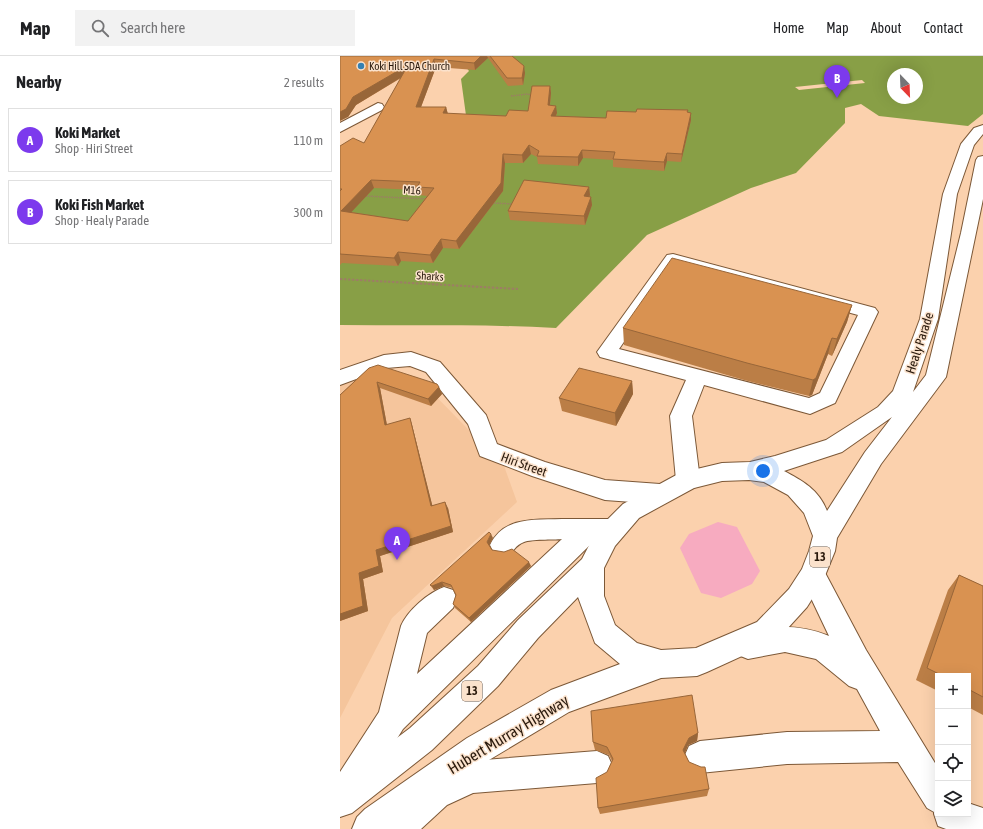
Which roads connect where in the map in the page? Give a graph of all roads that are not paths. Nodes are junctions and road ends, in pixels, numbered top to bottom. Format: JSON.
{"nodes":[{"id":1,"x":378,"y":107,"type":"dead end"},
{"id":2,"x":340,"y":128,"type":"edge"},
{"id":3,"x":983,"y":129,"type":"edge"},
{"id":4,"x":983,"y":160,"type":"edge"},
{"id":5,"x":698,"y":376,"type":"junction"},
{"id":6,"x":340,"y":378,"type":"edge"},
{"id":7,"x":749,"y":471,"type":"junction"},
{"id":8,"x":688,"y":480,"type":"junction"},
{"id":9,"x":660,"y":494,"type":"junction"},
{"id":10,"x":602,"y":529,"type":"junction"},
{"id":11,"x":825,"y":536,"type":"junction"},
{"id":12,"x":503,"y":545,"type":"dead end"},
{"id":13,"x":591,"y":567,"type":"junction"},
{"id":14,"x":813,"y":575,"type":"junction"},
{"id":15,"x":444,"y":599,"type":"dead end"},
{"id":16,"x":733,"y":647,"type":"junction"},
{"id":17,"x":661,"y":664,"type":"junction"},
{"id":18,"x":873,"y":690,"type":"junction"},
{"id":19,"x":392,"y":718,"type":"junction"},
{"id":20,"x":905,"y":746,"type":"junction"},
{"id":21,"x":700,"y":757,"type":"dead end"},
{"id":22,"x":597,"y":767,"type":"dead end"},
{"id":23,"x":935,"y":792,"type":"edge"},
{"id":24,"x":340,"y":801,"type":"edge"},
{"id":25,"x":959,"y":817,"type":"edge"},
{"id":26,"x":983,"y":825,"type":"edge"},
{"id":27,"x":369,"y":829,"type":"edge"},
{"id":28,"x":396,"y":829,"type":"edge"}],
"edges":[{"from":1,"to":2,"type":"main road"},
{"from":3,"to":7,"type":"main road","name":"Healy Parade"},
{"from":4,"to":11,"type":"main road","name":"Healy Parade"},
{"from":5,"to":5,"type":"main road"},
{"from":5,"to":8,"type":"main road"},
{"from":6,"to":9,"type":"main road","name":"Hiri Street"},
{"from":7,"to":8,"type":"main road","name":"Hubert Murray Highway","number":"13"},
{"from":7,"to":11,"type":"main road","name":"Hubert Murray Highway","number":"13"},
{"from":8,"to":9,"type":"main road","name":"Hubert Murray Highway","number":"13"},
{"from":9,"to":10,"type":"main road","name":"Hubert Murray Highway","number":"13"},
{"from":10,"to":12,"type":"main road"},
{"from":10,"to":13,"type":"main road","name":"Hubert Murray Highway","number":"13"},
{"from":10,"to":19,"type":"main road"},
{"from":11,"to":14,"type":"main road","name":"Hubert Murray Highway","number":"13"},
{"from":13,"to":17,"type":"main road","name":"Hubert Murray Highway","number":"13"},
{"from":13,"to":24,"type":"main road","name":"Hubert Murray Highway","number":"13"},
{"from":14,"to":16,"type":"main road","name":"Hubert Murray Highway","number":"13"},
{"from":14,"to":18,"type":"main road"},
{"from":15,"to":19,"type":"main road"},
{"from":16,"to":17,"type":"main road","name":"Hubert Murray Highway","number":"13"},
{"from":16,"to":18,"type":"main road"},
{"from":17,"to":27,"type":"main road","name":"Hubert Murray Highway","number":"13"},
{"from":18,"to":20,"type":"main road"},
{"from":19,"to":24,"type":"main road"},
{"from":20,"to":21,"type":"main road"},
{"from":20,"to":23,"type":"main road"},
{"from":22,"to":28,"type":"main road"},
{"from":25,"to":26,"type":"main road"}]}
